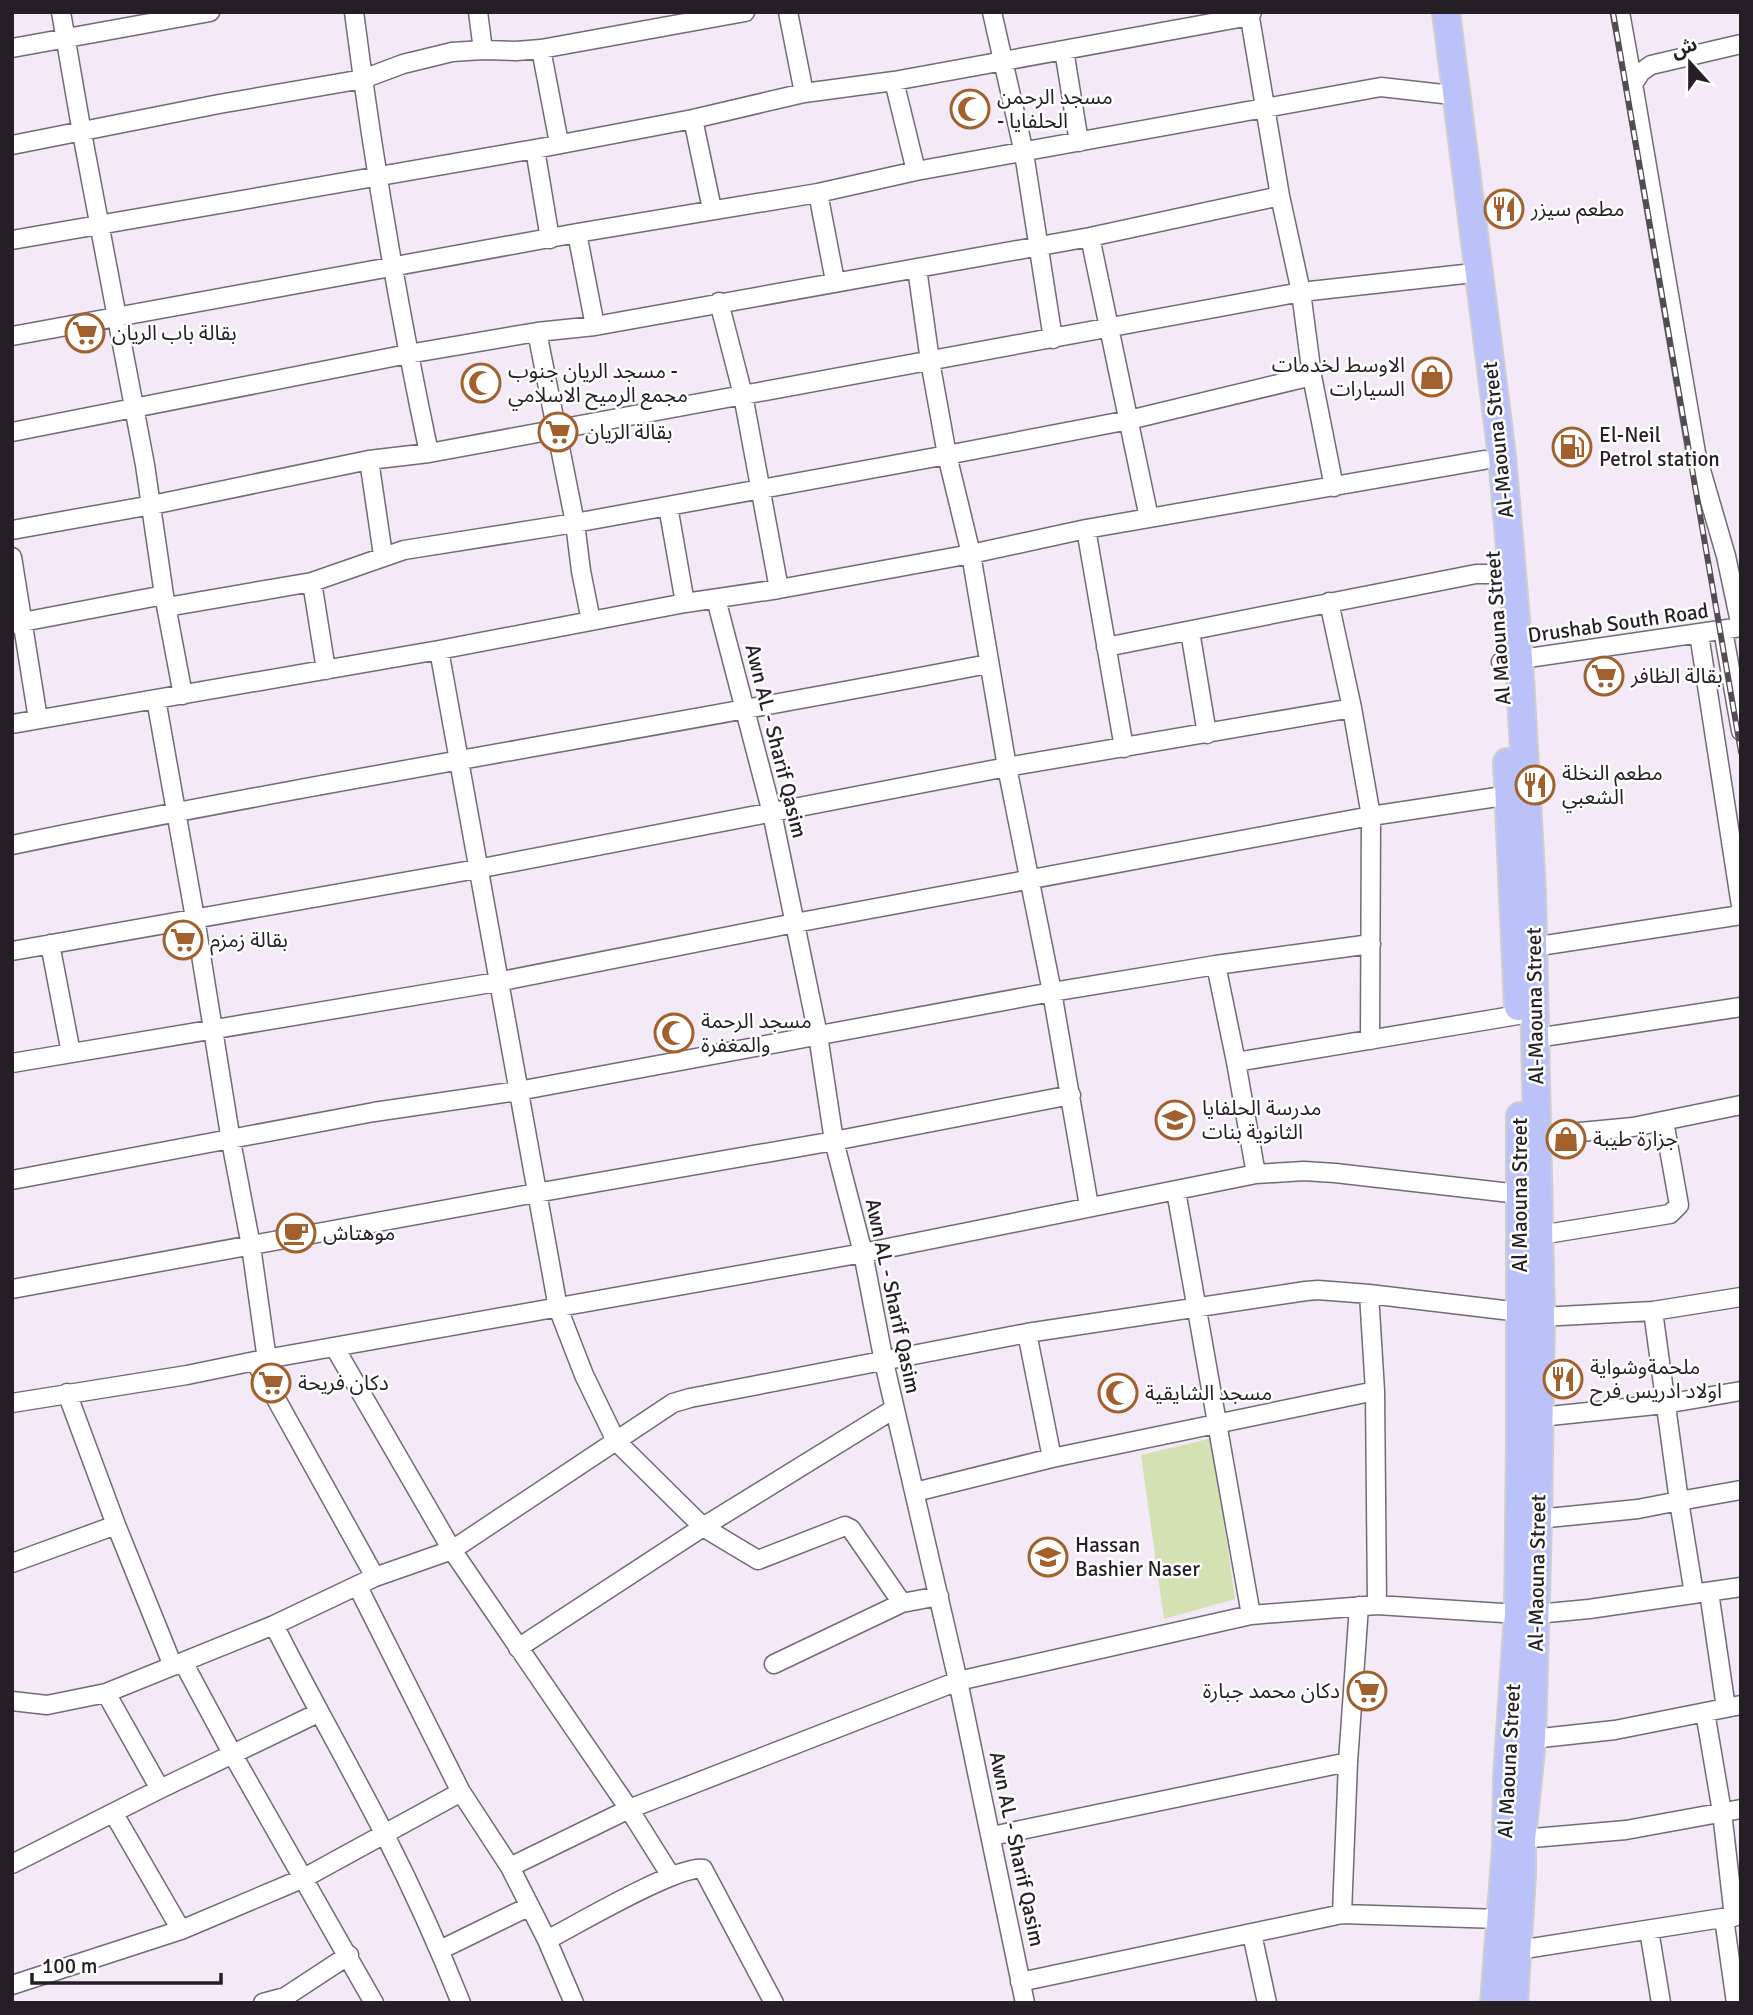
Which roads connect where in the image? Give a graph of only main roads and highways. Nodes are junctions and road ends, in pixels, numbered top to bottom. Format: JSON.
{"nodes":[{"id":1,"x":1431,"y":12,"type":"edge"},
{"id":2,"x":1446,"y":12,"type":"edge"},
{"id":3,"x":1510,"y":661,"type":"junction"},
{"id":4,"x":1530,"y":1314,"type":"junction"},
{"id":5,"x":1527,"y":1614,"type":"junction"},
{"id":6,"x":1494,"y":2003,"type":"edge"},
{"id":7,"x":1514,"y":2003,"type":"edge"}],
"edges":[{"from":1,"to":3,"type":"highway","name":"Al Maouna Street"},
{"from":2,"to":3,"type":"highway","name":"Al-Maouna Street"},
{"from":3,"to":4,"type":"highway","name":"Al Maouna Street"},
{"from":3,"to":4,"type":"highway","name":"Al-Maouna Street"},
{"from":4,"to":5,"type":"highway","name":"Al Maouna Street"},
{"from":4,"to":5,"type":"highway","name":"Al-Maouna Street"},
{"from":5,"to":6,"type":"highway","name":"Al Maouna Street"},
{"from":5,"to":7,"type":"highway","name":"Al-Maouna Street"}]}
